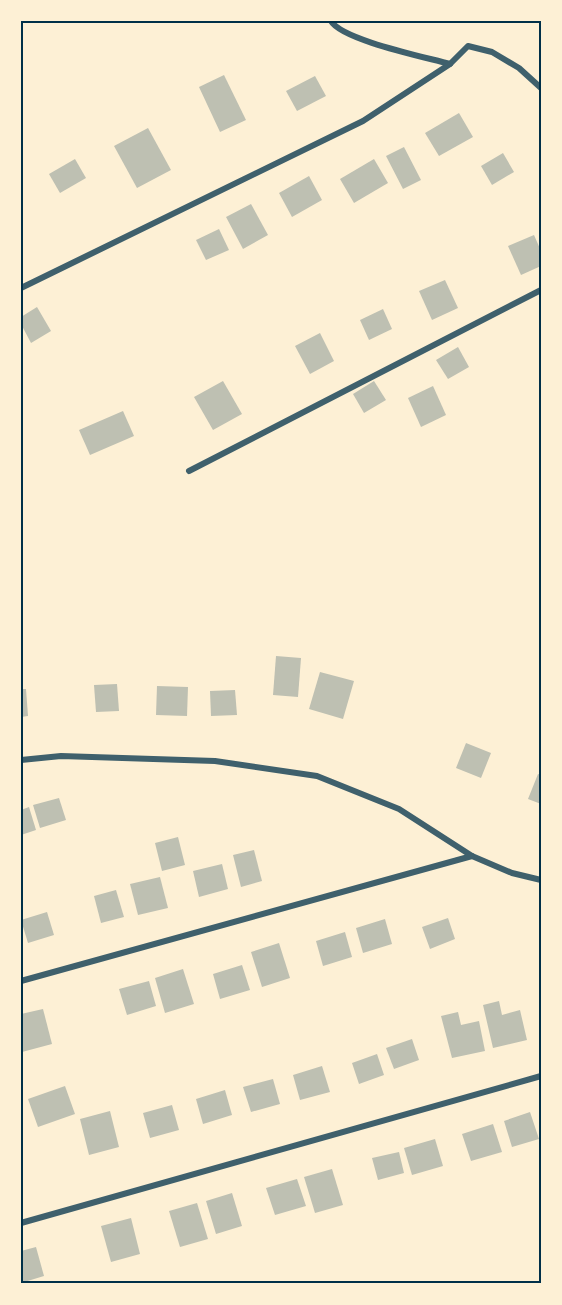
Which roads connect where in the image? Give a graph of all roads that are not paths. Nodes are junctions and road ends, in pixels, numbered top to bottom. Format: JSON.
{"nodes":[{"id":1,"x":331,"y":21,"type":"edge"},
{"id":2,"x":450,"y":64,"type":"junction"},
{"id":3,"x":541,"y":88,"type":"edge"},
{"id":4,"x":21,"y":288,"type":"edge"},
{"id":5,"x":541,"y":290,"type":"edge"},
{"id":6,"x":189,"y":471,"type":"dead end"},
{"id":7,"x":21,"y":760,"type":"edge"},
{"id":8,"x":472,"y":856,"type":"junction"},
{"id":9,"x":541,"y":880,"type":"edge"},
{"id":10,"x":21,"y":981,"type":"edge"},
{"id":11,"x":541,"y":1076,"type":"edge"},
{"id":12,"x":21,"y":1223,"type":"edge"}],
"edges":[{"from":1,"to":2,"type":"street"},
{"from":2,"to":3,"type":"street"},
{"from":2,"to":4,"type":"street"},
{"from":5,"to":6,"type":"street"},
{"from":7,"to":8,"type":"street"},
{"from":8,"to":9,"type":"street"},
{"from":8,"to":10,"type":"street"},
{"from":11,"to":12,"type":"street"}]}
